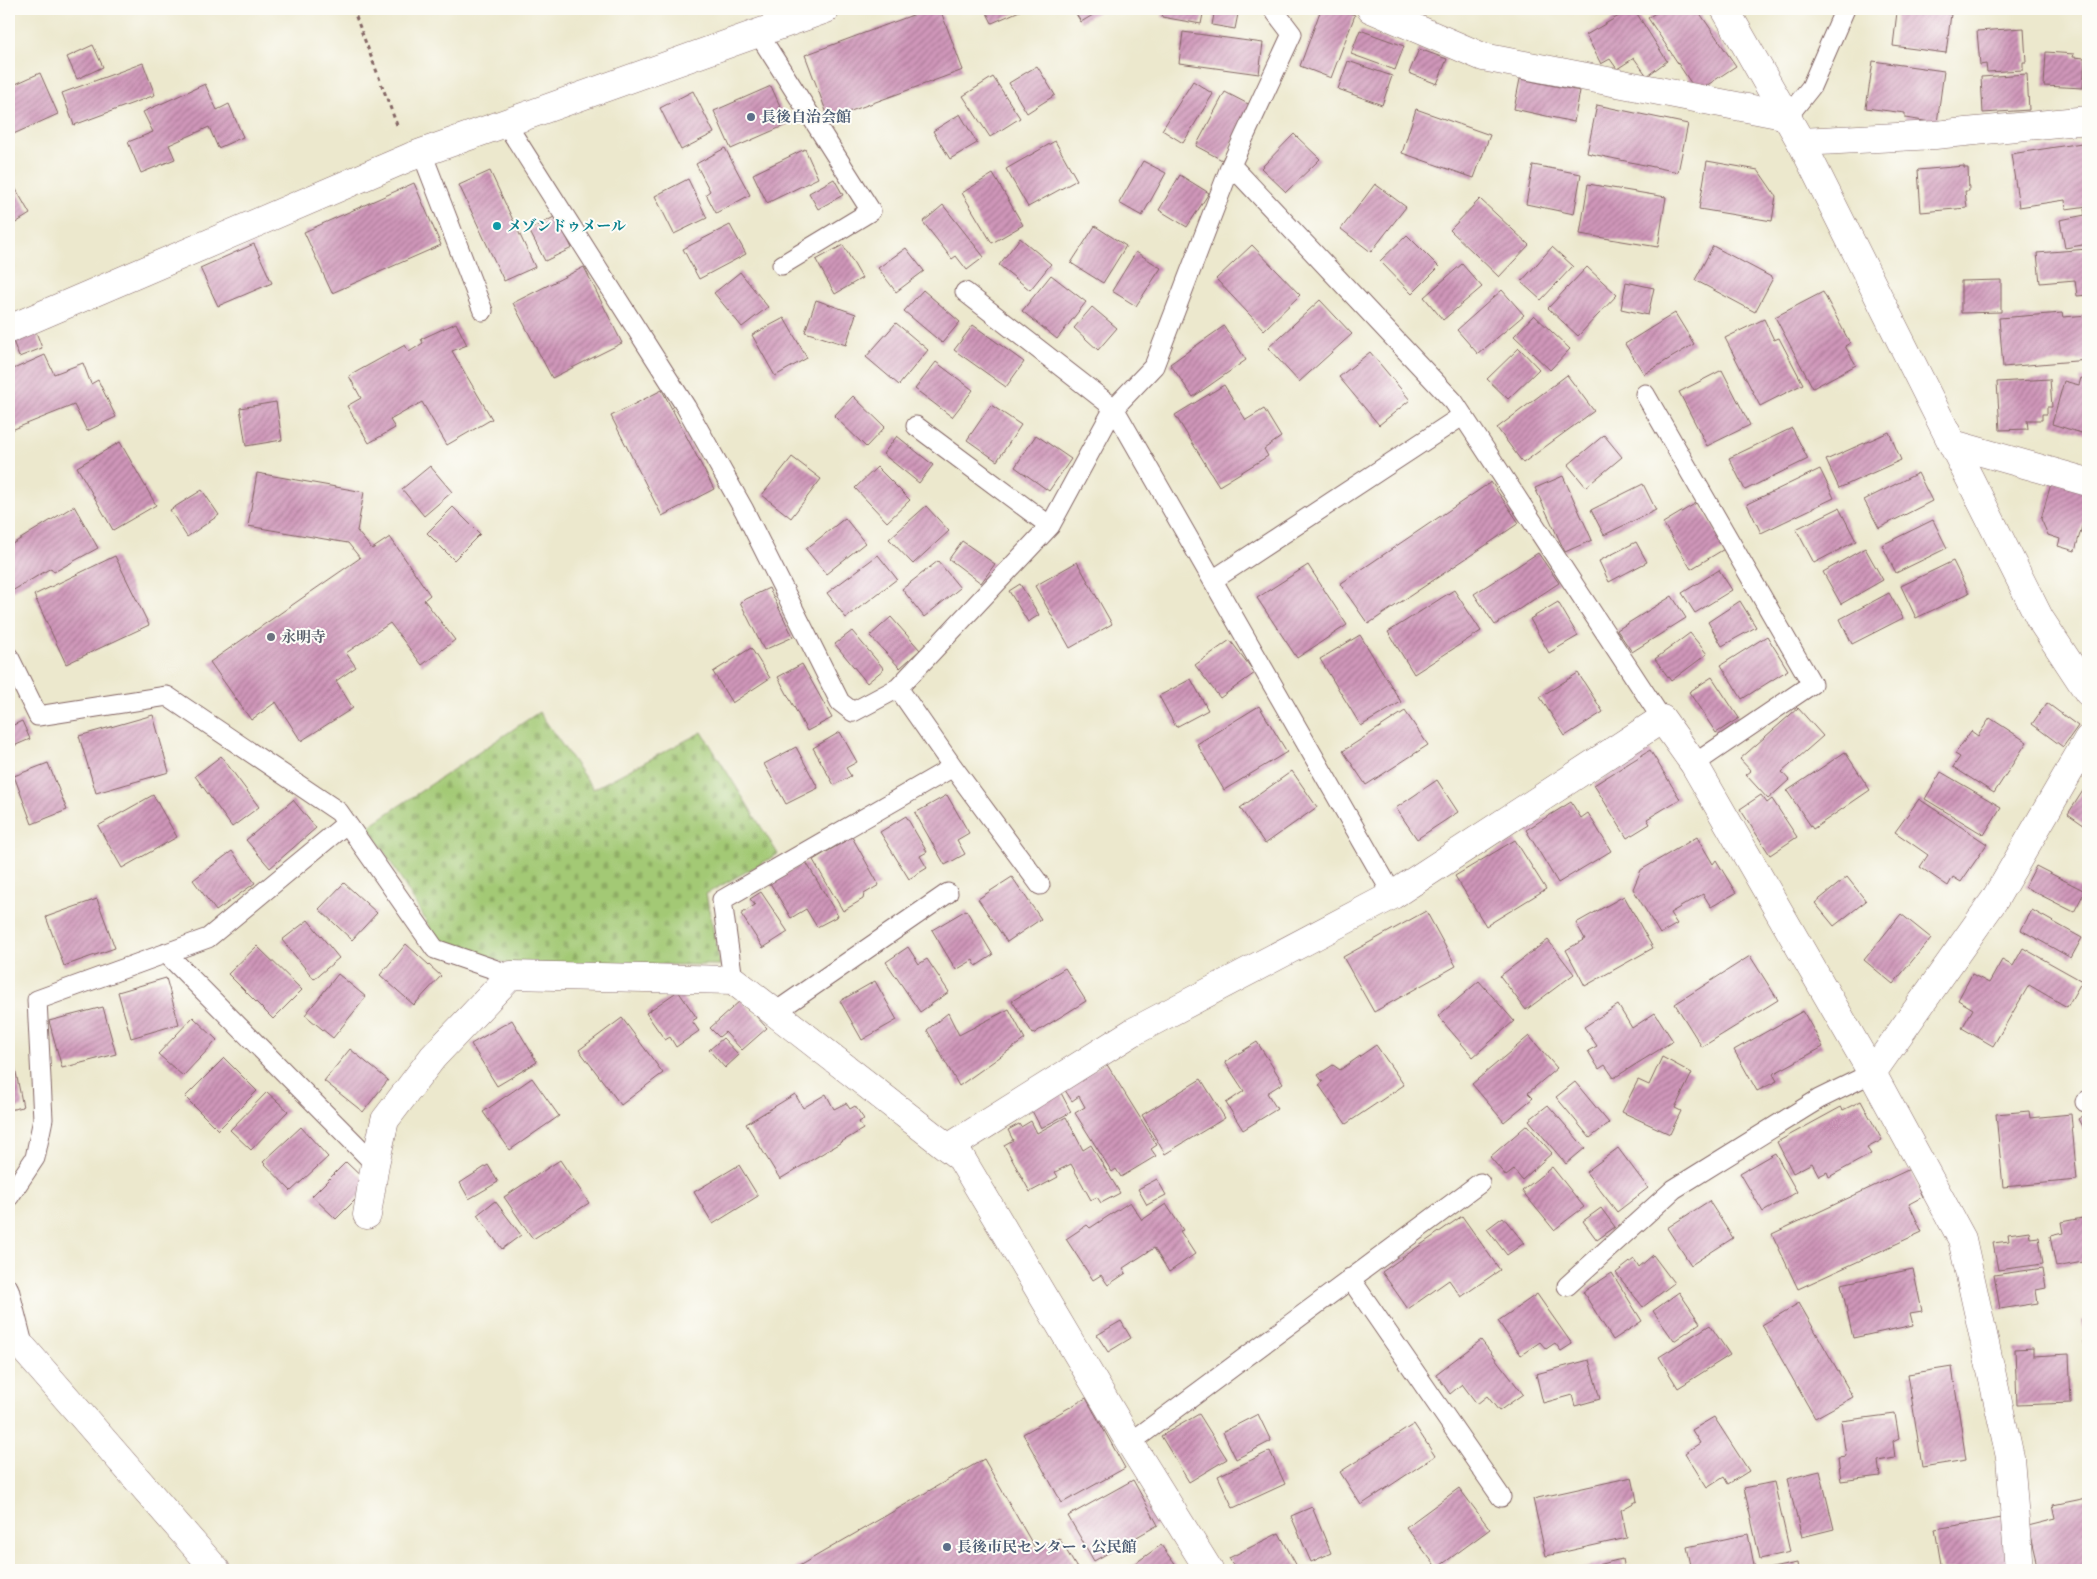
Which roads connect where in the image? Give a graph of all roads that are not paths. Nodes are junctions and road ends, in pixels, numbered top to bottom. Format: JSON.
{"nodes":[{"id":1,"x":826,"y":9,"type":"edge"},
{"id":2,"x":1273,"y":9,"type":"edge"},
{"id":3,"x":1371,"y":9,"type":"edge"},
{"id":4,"x":1724,"y":9,"type":"edge"},
{"id":5,"x":1845,"y":9,"type":"edge"},
{"id":6,"x":758,"y":33,"type":"junction"},
{"id":7,"x":1788,"y":116,"type":"junction"},
{"id":8,"x":2088,"y":120,"type":"edge"},
{"id":9,"x":505,"y":122,"type":"junction"},
{"id":10,"x":1801,"y":142,"type":"junction"},
{"id":11,"x":422,"y":153,"type":"junction"},
{"id":12,"x":1230,"y":165,"type":"junction"},
{"id":13,"x":782,"y":265,"type":"dead end"},
{"id":14,"x":965,"y":292,"type":"dead end"},
{"id":15,"x":482,"y":311,"type":"dead end"},
{"id":16,"x":9,"y":329,"type":"edge"},
{"id":17,"x":1645,"y":394,"type":"dead end"},
{"id":18,"x":1114,"y":408,"type":"junction"},
{"id":19,"x":1462,"y":416,"type":"junction"},
{"id":20,"x":916,"y":426,"type":"dead end"},
{"id":21,"x":1953,"y":444,"type":"junction"},
{"id":22,"x":2088,"y":482,"type":"edge"},
{"id":23,"x":1050,"y":526,"type":"junction"},
{"id":24,"x":1213,"y":580,"type":"junction"},
{"id":25,"x":9,"y":657,"type":"edge"},
{"id":26,"x":898,"y":688,"type":"junction"},
{"id":27,"x":2088,"y":692,"type":"edge"},
{"id":28,"x":1662,"y":719,"type":"junction"},
{"id":29,"x":2088,"y":738,"type":"edge"},
{"id":30,"x":1694,"y":764,"type":"junction"},
{"id":31,"x":953,"y":767,"type":"junction"},
{"id":32,"x":347,"y":823,"type":"junction"},
{"id":33,"x":1040,"y":885,"type":"dead end"},
{"id":34,"x":948,"y":893,"type":"dead end"},
{"id":35,"x":1393,"y":895,"type":"junction"},
{"id":36,"x":166,"y":953,"type":"junction"},
{"id":37,"x":511,"y":975,"type":"junction"},
{"id":38,"x":732,"y":980,"type":"junction"},
{"id":39,"x":774,"y":1013,"type":"junction"},
{"id":40,"x":1872,"y":1073,"type":"junction"},
{"id":41,"x":948,"y":1148,"type":"junction"},
{"id":42,"x":375,"y":1164,"type":"junction"},
{"id":43,"x":1480,"y":1183,"type":"dead end"},
{"id":44,"x":9,"y":1197,"type":"edge"},
{"id":45,"x":367,"y":1216,"type":"dead end"},
{"id":46,"x":1350,"y":1278,"type":"junction"},
{"id":47,"x":1567,"y":1286,"type":"dead end"},
{"id":48,"x":9,"y":1289,"type":"edge"},
{"id":49,"x":17,"y":1342,"type":"edge"},
{"id":50,"x":1130,"y":1443,"type":"junction"},
{"id":51,"x":1501,"y":1497,"type":"dead end"},
{"id":52,"x":216,"y":1570,"type":"edge"},
{"id":53,"x":1209,"y":1570,"type":"edge"},
{"id":54,"x":2019,"y":1570,"type":"edge"}],
"edges":[{"from":1,"to":6,"type":"street"},
{"from":2,"to":12,"type":"lane"},
{"from":3,"to":7,"type":"street"},
{"from":4,"to":7,"type":"street"},
{"from":5,"to":7,"type":"lane"},
{"from":6,"to":9,"type":"street"},
{"from":6,"to":13,"type":"lane"},
{"from":7,"to":10,"type":"street"},
{"from":8,"to":10,"type":"street"},
{"from":9,"to":11,"type":"street"},
{"from":9,"to":26,"type":"lane"},
{"from":10,"to":21,"type":"street"},
{"from":11,"to":15,"type":"lane"},
{"from":11,"to":16,"type":"street"},
{"from":12,"to":18,"type":"lane"},
{"from":12,"to":19,"type":"lane"},
{"from":14,"to":18,"type":"lane"},
{"from":17,"to":30,"type":"lane"},
{"from":18,"to":23,"type":"lane"},
{"from":18,"to":24,"type":"lane"},
{"from":19,"to":24,"type":"lane"},
{"from":19,"to":28,"type":"lane"},
{"from":20,"to":23,"type":"lane"},
{"from":21,"to":22,"type":"street"},
{"from":21,"to":27,"type":"street"},
{"from":23,"to":26,"type":"lane"},
{"from":24,"to":35,"type":"lane"},
{"from":25,"to":32,"type":"lane"},
{"from":26,"to":31,"type":"lane"},
{"from":28,"to":30,"type":"street"},
{"from":28,"to":35,"type":"street"},
{"from":29,"to":40,"type":"street"},
{"from":30,"to":40,"type":"street"},
{"from":31,"to":33,"type":"lane"},
{"from":31,"to":38,"type":"lane"},
{"from":32,"to":36,"type":"lane"},
{"from":32,"to":37,"type":"lane"},
{"from":34,"to":39,"type":"lane"},
{"from":35,"to":41,"type":"street"},
{"from":36,"to":42,"type":"lane"},
{"from":36,"to":44,"type":"lane"},
{"from":37,"to":38,"type":"street"},
{"from":37,"to":42,"type":"street"},
{"from":38,"to":39,"type":"street"},
{"from":39,"to":41,"type":"street"},
{"from":40,"to":47,"type":"lane"},
{"from":40,"to":54,"type":"street"},
{"from":41,"to":50,"type":"street"},
{"from":42,"to":45,"type":"street"},
{"from":43,"to":46,"type":"lane"},
{"from":46,"to":50,"type":"lane"},
{"from":46,"to":51,"type":"lane"},
{"from":48,"to":49,"type":"lane"},
{"from":49,"to":52,"type":"street"},
{"from":50,"to":53,"type":"street"}]}
